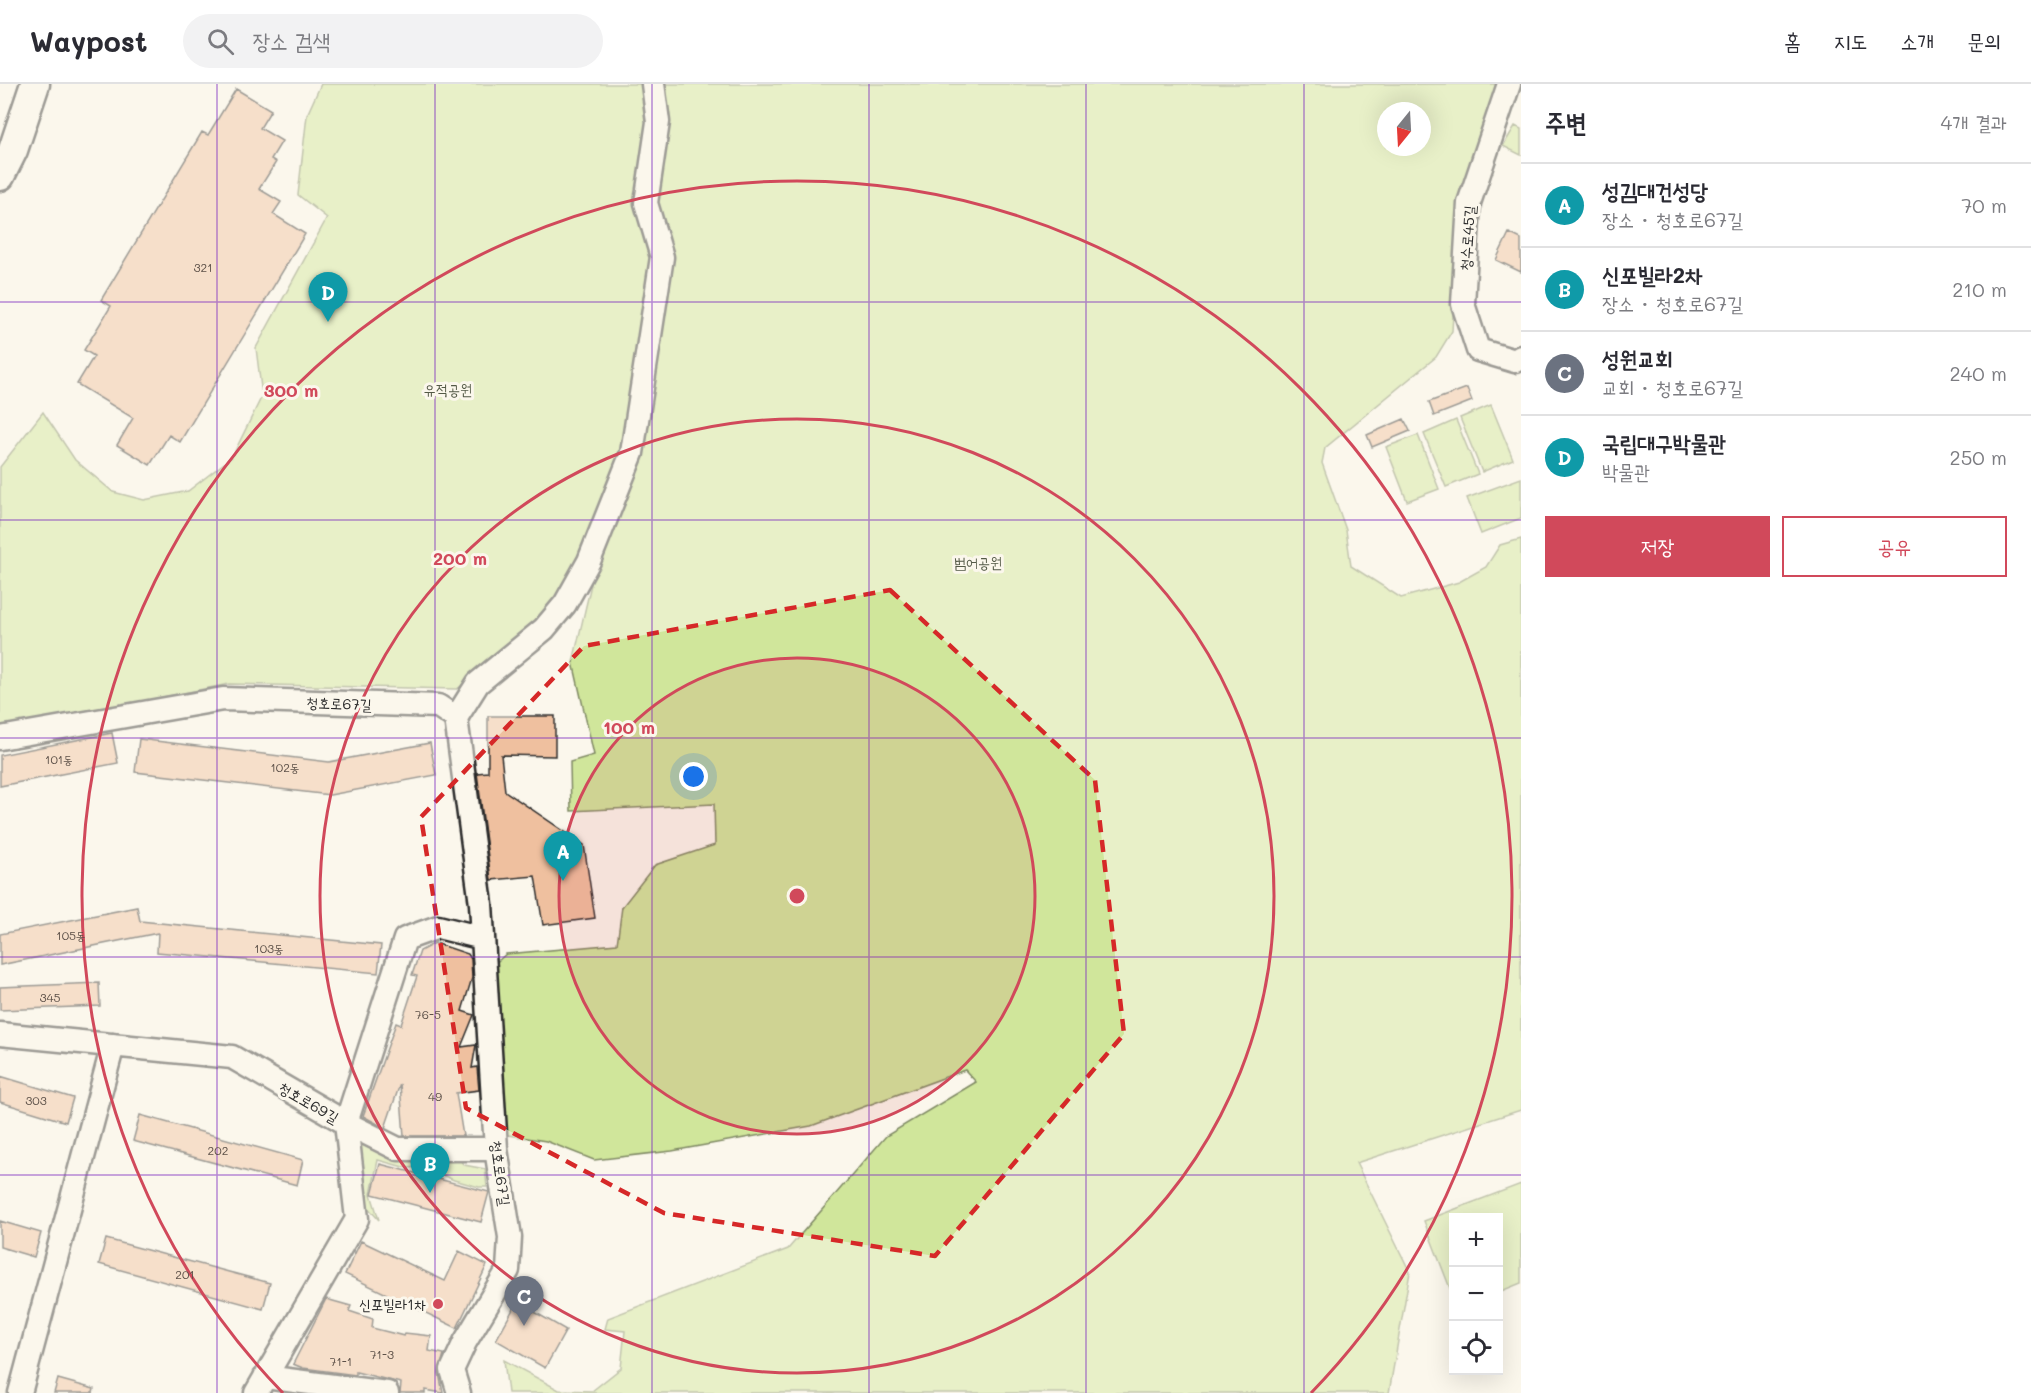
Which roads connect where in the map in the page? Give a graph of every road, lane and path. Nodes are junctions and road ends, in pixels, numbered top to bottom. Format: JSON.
{"nodes":[{"id":1,"x":35,"y":84,"type":"edge"},
{"id":2,"x":653,"y":84,"type":"edge"},
{"id":3,"x":1509,"y":84,"type":"edge"},
{"id":4,"x":0,"y":176,"type":"edge"},
{"id":5,"x":1521,"y":357,"type":"edge"},
{"id":6,"x":456,"y":718,"type":"junction"},
{"id":7,"x":0,"y":738,"type":"edge"},
{"id":8,"x":483,"y":938,"type":"junction"},
{"id":9,"x":0,"y":1034,"type":"edge"},
{"id":10,"x":113,"y":1045,"type":"junction"},
{"id":11,"x":346,"y":1124,"type":"junction"},
{"id":12,"x":496,"y":1149,"type":"junction"},
{"id":13,"x":260,"y":1385,"type":"edge"},
{"id":14,"x":20,"y":1393,"type":"edge"},
{"id":15,"x":387,"y":1393,"type":"edge"},
{"id":16,"x":459,"y":1393,"type":"edge"}],
"edges":[{"from":1,"to":4,"type":"main road"},
{"from":2,"to":6,"type":"street"},
{"from":3,"to":5,"type":"street","name":"청수로45길"},
{"from":6,"to":7,"type":"street","name":"청호로67길"},
{"from":6,"to":8,"type":"street","name":"청호로67길"},
{"from":8,"to":11,"type":"street"},
{"from":8,"to":12,"type":"street","name":"청호로67길"},
{"from":9,"to":10,"type":"street","name":"청호로69길"},
{"from":10,"to":11,"type":"street","name":"청호로69길"},
{"from":10,"to":14,"type":"street"},
{"from":11,"to":12,"type":"street"},
{"from":11,"to":13,"type":"street","name":"청호로69길"},
{"from":12,"to":16,"type":"street","name":"청호로67길"},
{"from":13,"to":15,"type":"street","name":"청호로69길"}]}
